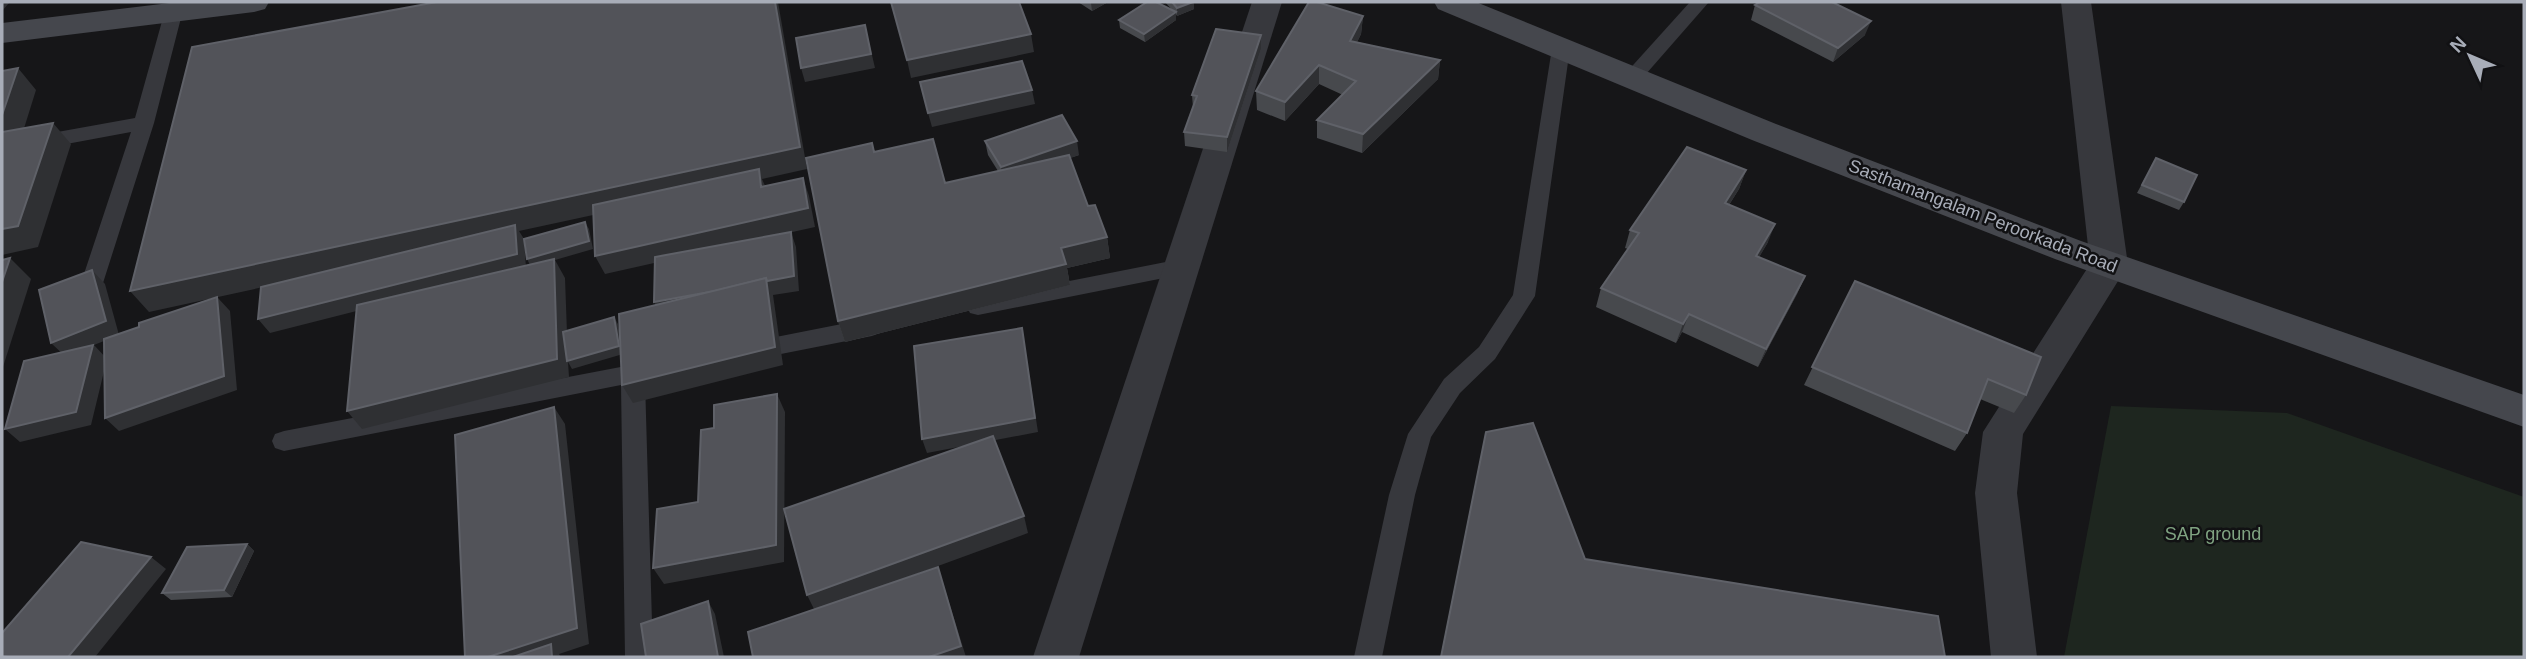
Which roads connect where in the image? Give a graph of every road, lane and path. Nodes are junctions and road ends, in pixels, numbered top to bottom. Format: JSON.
{"nodes":[{"id":1,"x":254,"y":2,"type":"edge"},
{"id":2,"x":1267,"y":2,"type":"edge"},
{"id":3,"x":1450,"y":2,"type":"edge"},
{"id":4,"x":1700,"y":2,"type":"edge"},
{"id":5,"x":2076,"y":2,"type":"edge"},
{"id":6,"x":173,"y":14,"type":"junction"},
{"id":7,"x":2,"y":33,"type":"edge"},
{"id":8,"x":1561,"y":48,"type":"junction"},
{"id":9,"x":1632,"y":78,"type":"junction"},
{"id":10,"x":144,"y":123,"type":"junction"},
{"id":11,"x":2,"y":149,"type":"edge"},
{"id":12,"x":2109,"y":265,"type":"junction"},
{"id":13,"x":1181,"y":267,"type":"junction"},
{"id":14,"x":92,"y":283,"type":"edge"},
{"id":15,"x":962,"y":310,"type":"edge"},
{"id":16,"x":893,"y":323,"type":"edge"},
{"id":17,"x":729,"y":355,"type":"edge"},
{"id":18,"x":674,"y":366,"type":"edge"},
{"id":19,"x":633,"y":373,"type":"junction"},
{"id":20,"x":2524,"y":411,"type":"edge"},
{"id":21,"x":284,"y":441,"type":"dead end"},
{"id":22,"x":639,"y":657,"type":"edge"},
{"id":23,"x":1056,"y":657,"type":"edge"},
{"id":24,"x":1368,"y":657,"type":"edge"},
{"id":25,"x":2014,"y":657,"type":"edge"}],
"edges":[{"from":1,"to":6,"type":"street"},
{"from":2,"to":13,"type":"street"},
{"from":3,"to":8,"type":"street","name":"Sasthamangalam Peroorkada Road"},
{"from":4,"to":9,"type":"lane"},
{"from":5,"to":12,"type":"street"},
{"from":6,"to":7,"type":"street"},
{"from":6,"to":10,"type":"lane"},
{"from":8,"to":9,"type":"street","name":"Sasthamangalam Peroorkada Road"},
{"from":8,"to":24,"type":"lane"},
{"from":9,"to":12,"type":"street","name":"Sasthamangalam Peroorkada Road"},
{"from":10,"to":11,"type":"lane"},
{"from":10,"to":14,"type":"lane"},
{"from":12,"to":20,"type":"street","name":"Sasthamangalam Peroorkada Road"},
{"from":12,"to":25,"type":"street"},
{"from":13,"to":15,"type":"lane"},
{"from":13,"to":23,"type":"street"},
{"from":16,"to":17,"type":"lane"},
{"from":18,"to":19,"type":"lane"},
{"from":19,"to":21,"type":"lane"},
{"from":19,"to":22,"type":"lane"}]}
